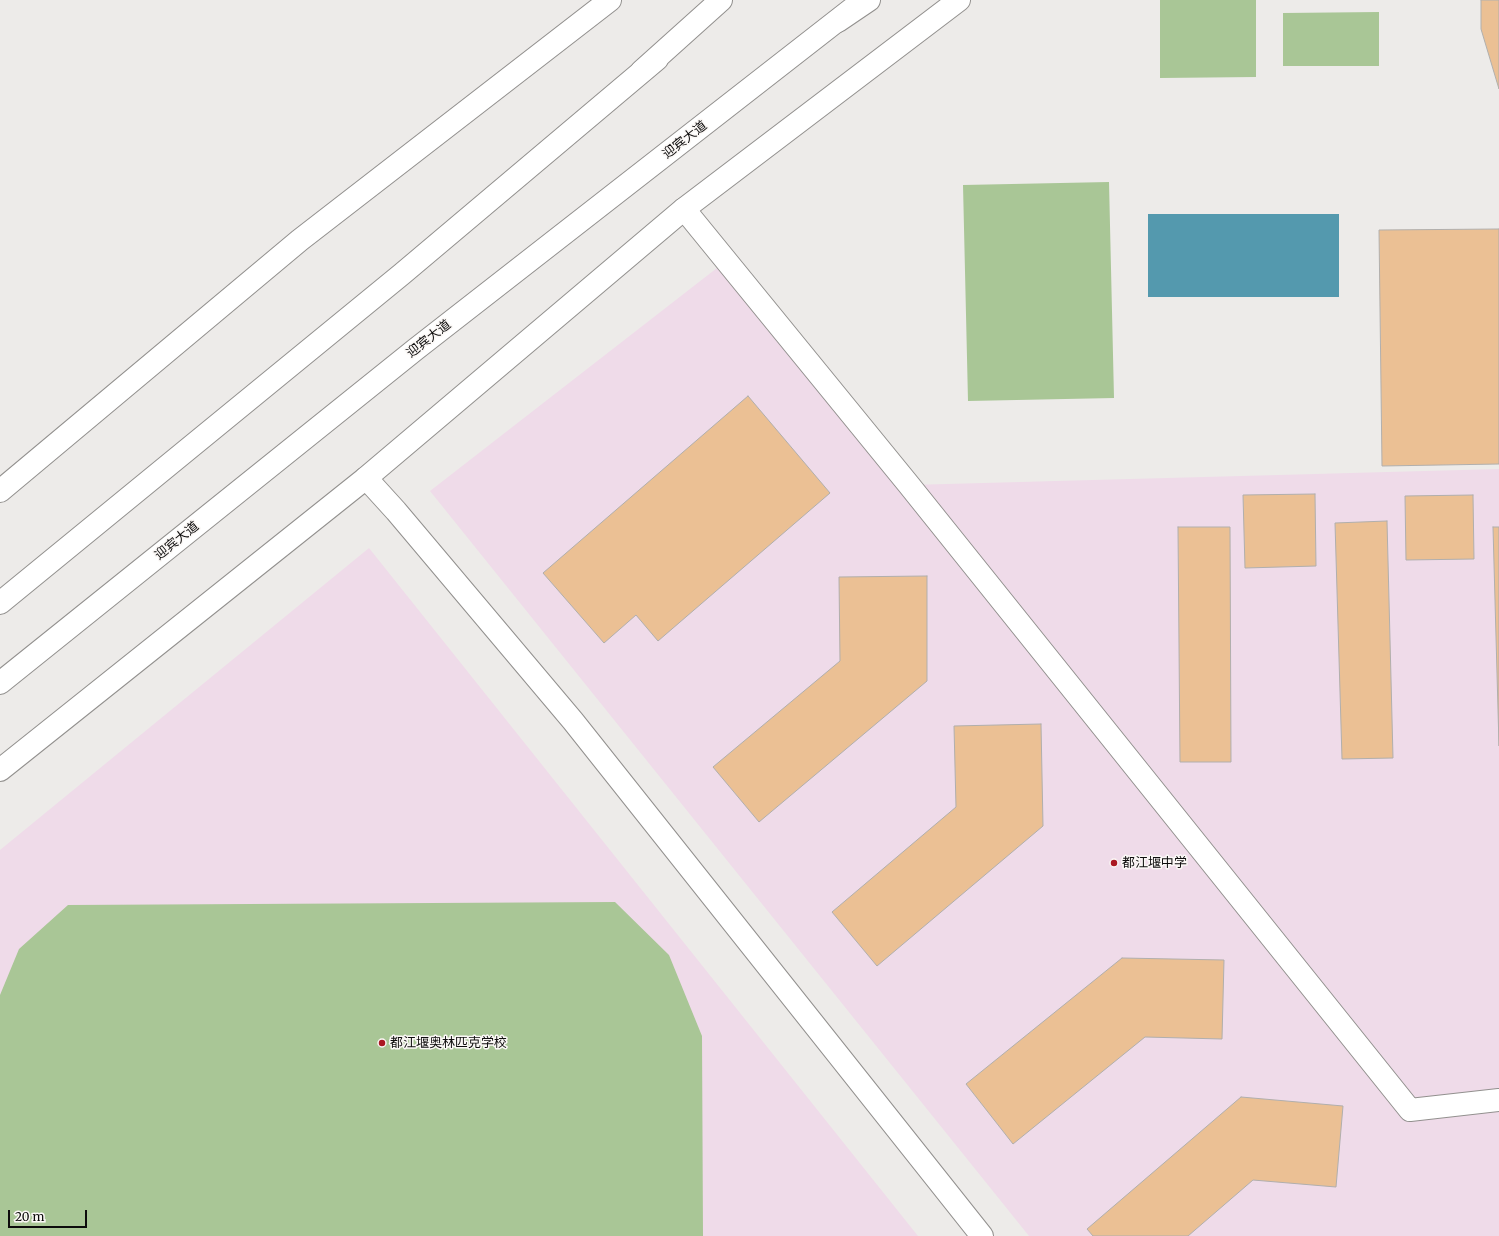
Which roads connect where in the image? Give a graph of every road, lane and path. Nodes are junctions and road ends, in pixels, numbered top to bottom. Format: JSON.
{"nodes":[{"id":1,"x":610,"y":0,"type":"edge"},
{"id":2,"x":721,"y":0,"type":"edge"},
{"id":3,"x":734,"y":0,"type":"edge"},
{"id":4,"x":863,"y":0,"type":"edge"},
{"id":5,"x":869,"y":0,"type":"edge"},
{"id":6,"x":959,"y":0,"type":"edge"},
{"id":7,"x":838,"y":21,"type":"junction"},
{"id":8,"x":642,"y":71,"type":"junction"},
{"id":9,"x":684,"y":209,"type":"junction"},
{"id":10,"x":366,"y":478,"type":"junction"},
{"id":11,"x":0,"y":491,"type":"edge"},
{"id":12,"x":0,"y":603,"type":"edge"},
{"id":13,"x":0,"y":683,"type":"edge"},
{"id":14,"x":0,"y":770,"type":"edge"},
{"id":15,"x":1499,"y":1100,"type":"edge"},
{"id":16,"x":982,"y":1236,"type":"edge"}],
"edges":[{"from":1,"to":11,"type":"main road"},
{"from":2,"to":8,"type":"main road"},
{"from":3,"to":8,"type":"main road"},
{"from":4,"to":7,"type":"main road","name":"迎宾大道"},
{"from":5,"to":7,"type":"main road"},
{"from":6,"to":9,"type":"main road"},
{"from":7,"to":13,"type":"main road","name":"迎宾大道"},
{"from":8,"to":12,"type":"main road"},
{"from":9,"to":10,"type":"main road"},
{"from":9,"to":15,"type":"main road"},
{"from":10,"to":14,"type":"main road"},
{"from":10,"to":16,"type":"main road"}]}
